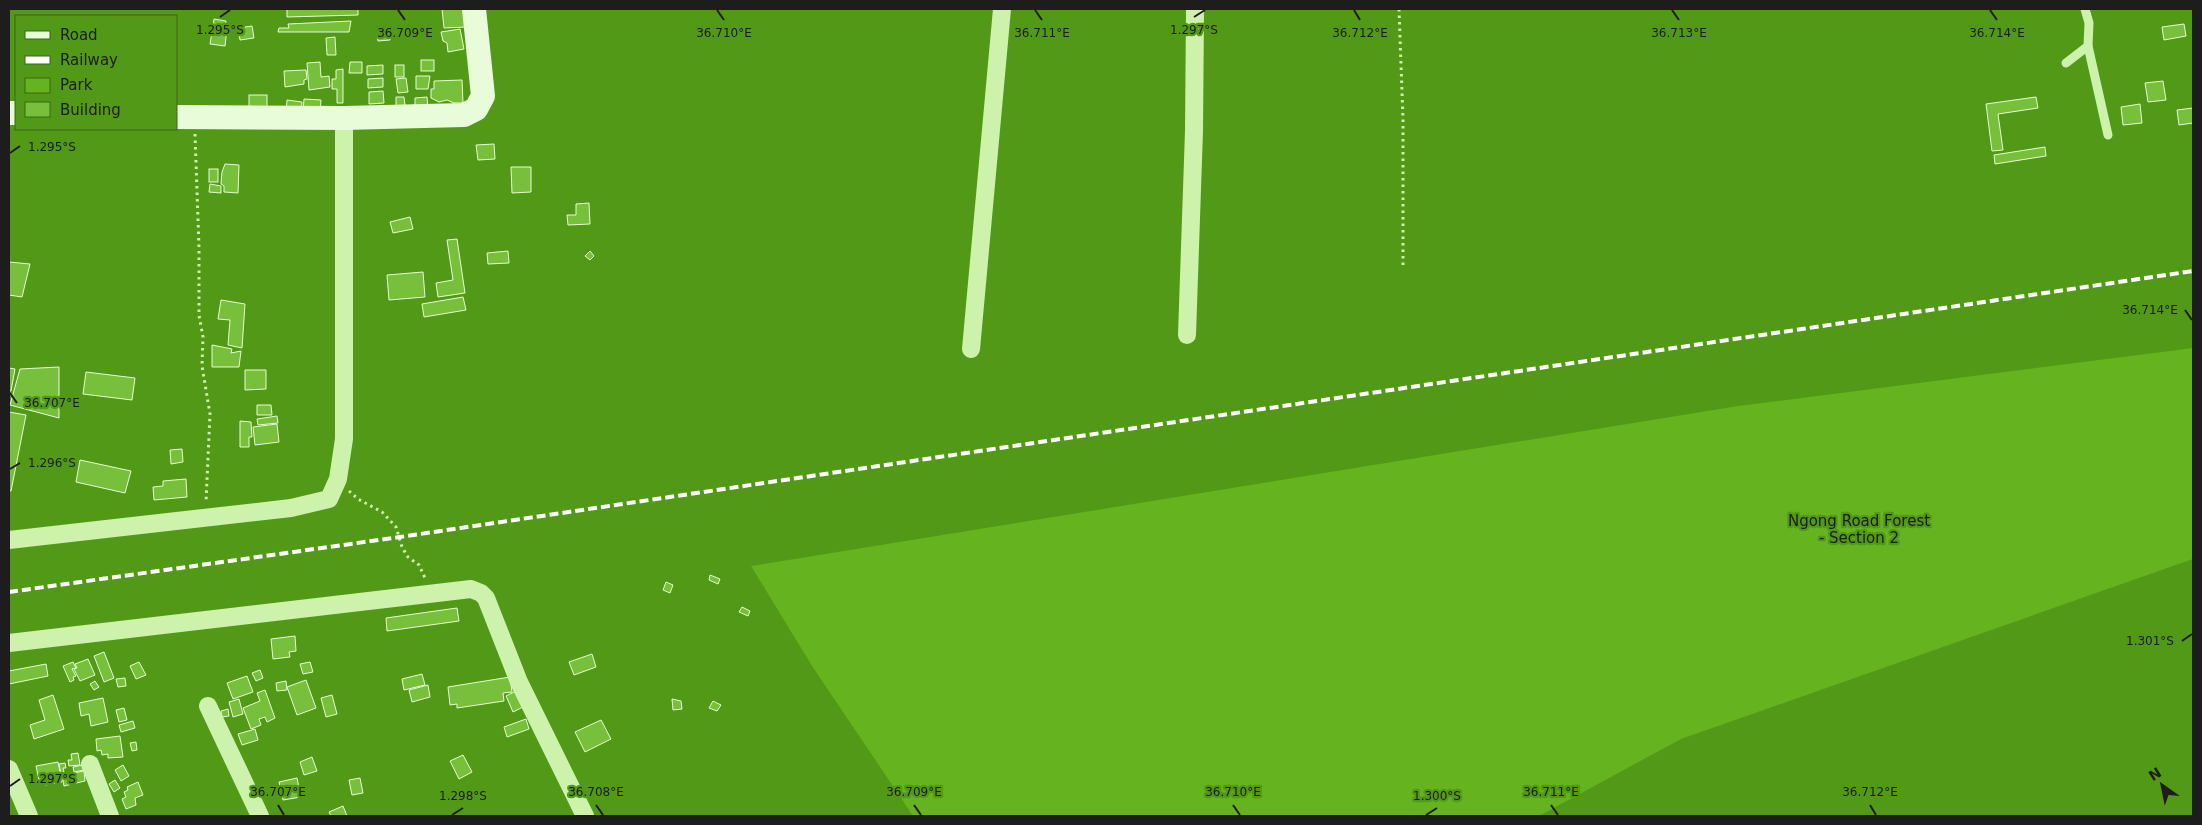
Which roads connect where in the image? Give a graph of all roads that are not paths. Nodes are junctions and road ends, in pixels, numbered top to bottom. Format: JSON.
{"nodes":[{"id":1,"x":474,"y":9,"type":"edge"},
{"id":2,"x":1002,"y":9,"type":"edge"},
{"id":3,"x":1195,"y":9,"type":"edge"},
{"id":4,"x":2085,"y":9,"type":"edge"},
{"id":5,"x":2088,"y":46,"type":"junction"},
{"id":6,"x":2066,"y":63,"type":"dead end"},
{"id":7,"x":185,"y":117,"type":"edge"},
{"id":8,"x":344,"y":118,"type":"junction"},
{"id":9,"x":2108,"y":135,"type":"dead end"},
{"id":10,"x":1187,"y":335,"type":"dead end"},
{"id":11,"x":971,"y":348,"type":"dead end"},
{"id":12,"x":9,"y":540,"type":"edge"},
{"id":13,"x":9,"y":643,"type":"edge"},
{"id":14,"x":208,"y":706,"type":"dead end"},
{"id":15,"x":90,"y":764,"type":"dead end"},
{"id":16,"x":9,"y":769,"type":"edge"},
{"id":17,"x":29,"y":816,"type":"edge"},
{"id":18,"x":110,"y":816,"type":"edge"},
{"id":19,"x":260,"y":816,"type":"edge"},
{"id":20,"x":585,"y":816,"type":"edge"}],
"edges":[{"from":1,"to":8,"type":"main road"},
{"from":2,"to":11,"type":"street"},
{"from":3,"to":10,"type":"street"},
{"from":4,"to":5,"type":"lane"},
{"from":5,"to":6,"type":"lane"},
{"from":5,"to":9,"type":"lane"},
{"from":7,"to":8,"type":"main road"},
{"from":8,"to":12,"type":"street"},
{"from":13,"to":20,"type":"street"},
{"from":14,"to":19,"type":"street"},
{"from":15,"to":18,"type":"street"},
{"from":16,"to":17,"type":"street"}]}
